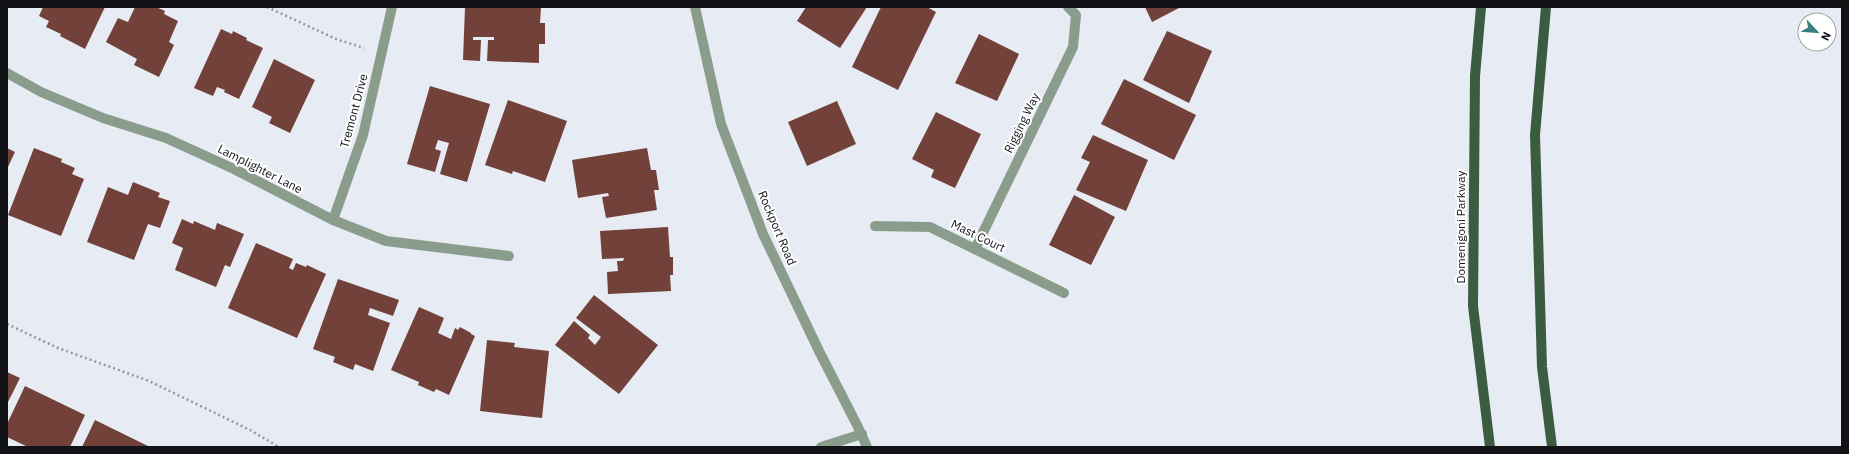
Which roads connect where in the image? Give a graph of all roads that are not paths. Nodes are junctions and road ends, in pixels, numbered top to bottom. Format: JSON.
{"nodes":[{"id":1,"x":392,"y":7,"type":"edge"},
{"id":2,"x":695,"y":7,"type":"edge"},
{"id":3,"x":1068,"y":7,"type":"edge"},
{"id":4,"x":1481,"y":7,"type":"edge"},
{"id":5,"x":1546,"y":7,"type":"edge"},
{"id":6,"x":7,"y":73,"type":"edge"},
{"id":7,"x":333,"y":220,"type":"junction"},
{"id":8,"x":875,"y":226,"type":"dead end"},
{"id":9,"x":975,"y":249,"type":"junction"},
{"id":10,"x":509,"y":256,"type":"dead end"},
{"id":11,"x":1064,"y":293,"type":"dead end"},
{"id":12,"x":862,"y":434,"type":"junction"},
{"id":13,"x":822,"y":447,"type":"edge"},
{"id":14,"x":867,"y":447,"type":"edge"},
{"id":15,"x":1490,"y":447,"type":"edge"},
{"id":16,"x":1552,"y":447,"type":"edge"}],
"edges":[{"from":1,"to":7,"type":"street","name":"Tremont Drive"},
{"from":2,"to":12,"type":"street","name":"Rockport Road"},
{"from":3,"to":9,"type":"street","name":"Rigging Way"},
{"from":4,"to":15,"type":"main road","name":"Domenigoni Parkway"},
{"from":5,"to":16,"type":"main road"},
{"from":6,"to":7,"type":"street","name":"Lamplighter Lane"},
{"from":7,"to":10,"type":"street","name":"Lamplighter Lane"},
{"from":8,"to":9,"type":"street","name":"Mast Court"},
{"from":9,"to":11,"type":"street","name":"Mast Court"},
{"from":12,"to":13,"type":"street"},
{"from":12,"to":14,"type":"street","name":"Rockport Road"}]}
